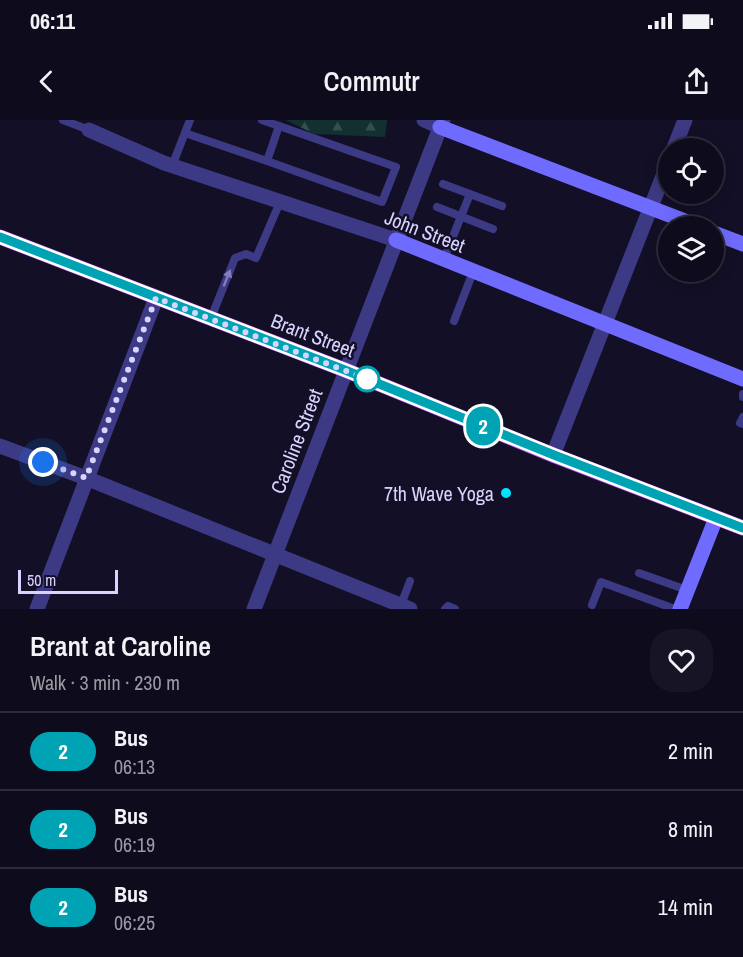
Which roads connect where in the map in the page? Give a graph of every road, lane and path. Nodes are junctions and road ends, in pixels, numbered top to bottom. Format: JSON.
{"nodes":[{"id":1,"x":63,"y":120,"type":"edge"},
{"id":2,"x":190,"y":120,"type":"edge"},
{"id":3,"x":262,"y":120,"type":"edge"},
{"id":4,"x":424,"y":120,"type":"edge"},
{"id":5,"x":685,"y":120,"type":"edge"},
{"id":6,"x":441,"y":123,"type":"edge"},
{"id":7,"x":85,"y":126,"type":"edge"},
{"id":8,"x":279,"y":126,"type":"junction"},
{"id":9,"x":185,"y":133,"type":"junction"},
{"id":10,"x":678,"y":138,"type":"edge"},
{"id":11,"x":267,"y":161,"type":"junction"},
{"id":12,"x":172,"y":166,"type":"junction"},
{"id":13,"x":443,"y":184,"type":"dead end"},
{"id":14,"x":658,"y":189,"type":"edge"},
{"id":15,"x":470,"y":194,"type":"junction"},
{"id":16,"x":280,"y":202,"type":"junction"},
{"id":17,"x":502,"y":206,"type":"dead end"},
{"id":18,"x":437,"y":207,"type":"dead end"},
{"id":19,"x":651,"y":208,"type":"junction"},
{"id":20,"x":672,"y":216,"type":"edge"},
{"id":21,"x":461,"y":217,"type":"junction"},
{"id":22,"x":493,"y":229,"type":"dead end"},
{"id":23,"x":0,"y":237,"type":"edge"},
{"id":24,"x":724,"y":237,"type":"edge"},
{"id":25,"x":396,"y":240,"type":"junction"},
{"id":26,"x":743,"y":244,"type":"edge"},
{"id":27,"x":444,"y":260,"type":"junction"},
{"id":28,"x":473,"y":272,"type":"junction"},
{"id":29,"x":156,"y":298,"type":"junction"},
{"id":30,"x":211,"y":319,"type":"junction"},
{"id":31,"x":454,"y":321,"type":"dead end"},
{"id":32,"x":604,"y":324,"type":"junction"},
{"id":33,"x":345,"y":370,"type":"junction"},
{"id":34,"x":743,"y":379,"type":"edge"},
{"id":35,"x":743,"y":417,"type":"edge"},
{"id":36,"x":743,"y":424,"type":"edge"},
{"id":37,"x":0,"y":446,"type":"edge"},
{"id":38,"x":554,"y":455,"type":"junction"},
{"id":39,"x":86,"y":478,"type":"junction"},
{"id":40,"x":716,"y":518,"type":"junction"},
{"id":41,"x":743,"y":528,"type":"edge"},
{"id":42,"x":274,"y":555,"type":"junction"},
{"id":43,"x":639,"y":573,"type":"dead end"},
{"id":44,"x":410,"y":581,"type":"dead end"},
{"id":45,"x":687,"y":590,"type":"junction"},
{"id":46,"x":592,"y":605,"type":"dead end"},
{"id":47,"x":406,"y":607,"type":"edge"},
{"id":48,"x":38,"y":609,"type":"edge"},
{"id":49,"x":254,"y":609,"type":"edge"},
{"id":50,"x":445,"y":609,"type":"edge"},
{"id":51,"x":455,"y":609,"type":"edge"},
{"id":52,"x":675,"y":609,"type":"edge"},
{"id":53,"x":680,"y":609,"type":"edge"}],
"edges":[{"from":1,"to":7,"type":"lane"},
{"from":2,"to":9,"type":"lane"},
{"from":3,"to":8,"type":"lane"},
{"from":4,"to":6,"type":"street"},
{"from":5,"to":10,"type":"street"},
{"from":6,"to":19,"type":"street"},
{"from":6,"to":25,"type":"street","name":"Caroline Street"},
{"from":7,"to":12,"type":"street","name":"John Street"},
{"from":8,"to":11,"type":"lane"},
{"from":8,"to":11,"type":"lane"},
{"from":9,"to":11,"type":"lane"},
{"from":9,"to":12,"type":"lane"},
{"from":12,"to":16,"type":"street","name":"John Street"},
{"from":13,"to":15,"type":"lane"},
{"from":14,"to":19,"type":"street"},
{"from":15,"to":17,"type":"lane"},
{"from":15,"to":21,"type":"lane"},
{"from":16,"to":25,"type":"street","name":"John Street"},
{"from":30,"to":16,"type":"lane","one_way":true},
{"from":18,"to":21,"type":"lane"},
{"from":19,"to":20,"type":"street"},
{"from":19,"to":32,"type":"street"},
{"from":21,"to":22,"type":"lane"},
{"from":21,"to":27,"type":"lane"},
{"from":23,"to":29,"type":"main road","name":"Brant Street"},
{"from":24,"to":26,"type":"street"},
{"from":25,"to":27,"type":"street","name":"John Street"},
{"from":25,"to":33,"type":"street","name":"Caroline Street"},
{"from":27,"to":28,"type":"street","name":"John Street"},
{"from":28,"to":31,"type":"lane"},
{"from":28,"to":32,"type":"street","name":"John Street"},
{"from":29,"to":30,"type":"main road","name":"Brant Street"},
{"from":29,"to":39,"type":"street"},
{"from":30,"to":33,"type":"main road","name":"Brant Street"},
{"from":32,"to":34,"type":"street","name":"John Street"},
{"from":32,"to":38,"type":"street"},
{"from":33,"to":38,"type":"main road","name":"Brant Street"},
{"from":33,"to":42,"type":"street","name":"Caroline Street"},
{"from":35,"to":36,"type":"lane"},
{"from":37,"to":39,"type":"street"},
{"from":38,"to":40,"type":"main road","name":"Brant Street"},
{"from":39,"to":42,"type":"street"},
{"from":39,"to":48,"type":"street"},
{"from":40,"to":41,"type":"main road","name":"Brant Street"},
{"from":40,"to":45,"type":"street"},
{"from":42,"to":47,"type":"street"},
{"from":42,"to":49,"type":"street","name":"Caroline Street"},
{"from":43,"to":45,"type":"lane"},
{"from":44,"to":47,"type":"lane"},
{"from":45,"to":53,"type":"street"},
{"from":46,"to":52,"type":"lane"},
{"from":50,"to":51,"type":"lane"}]}
